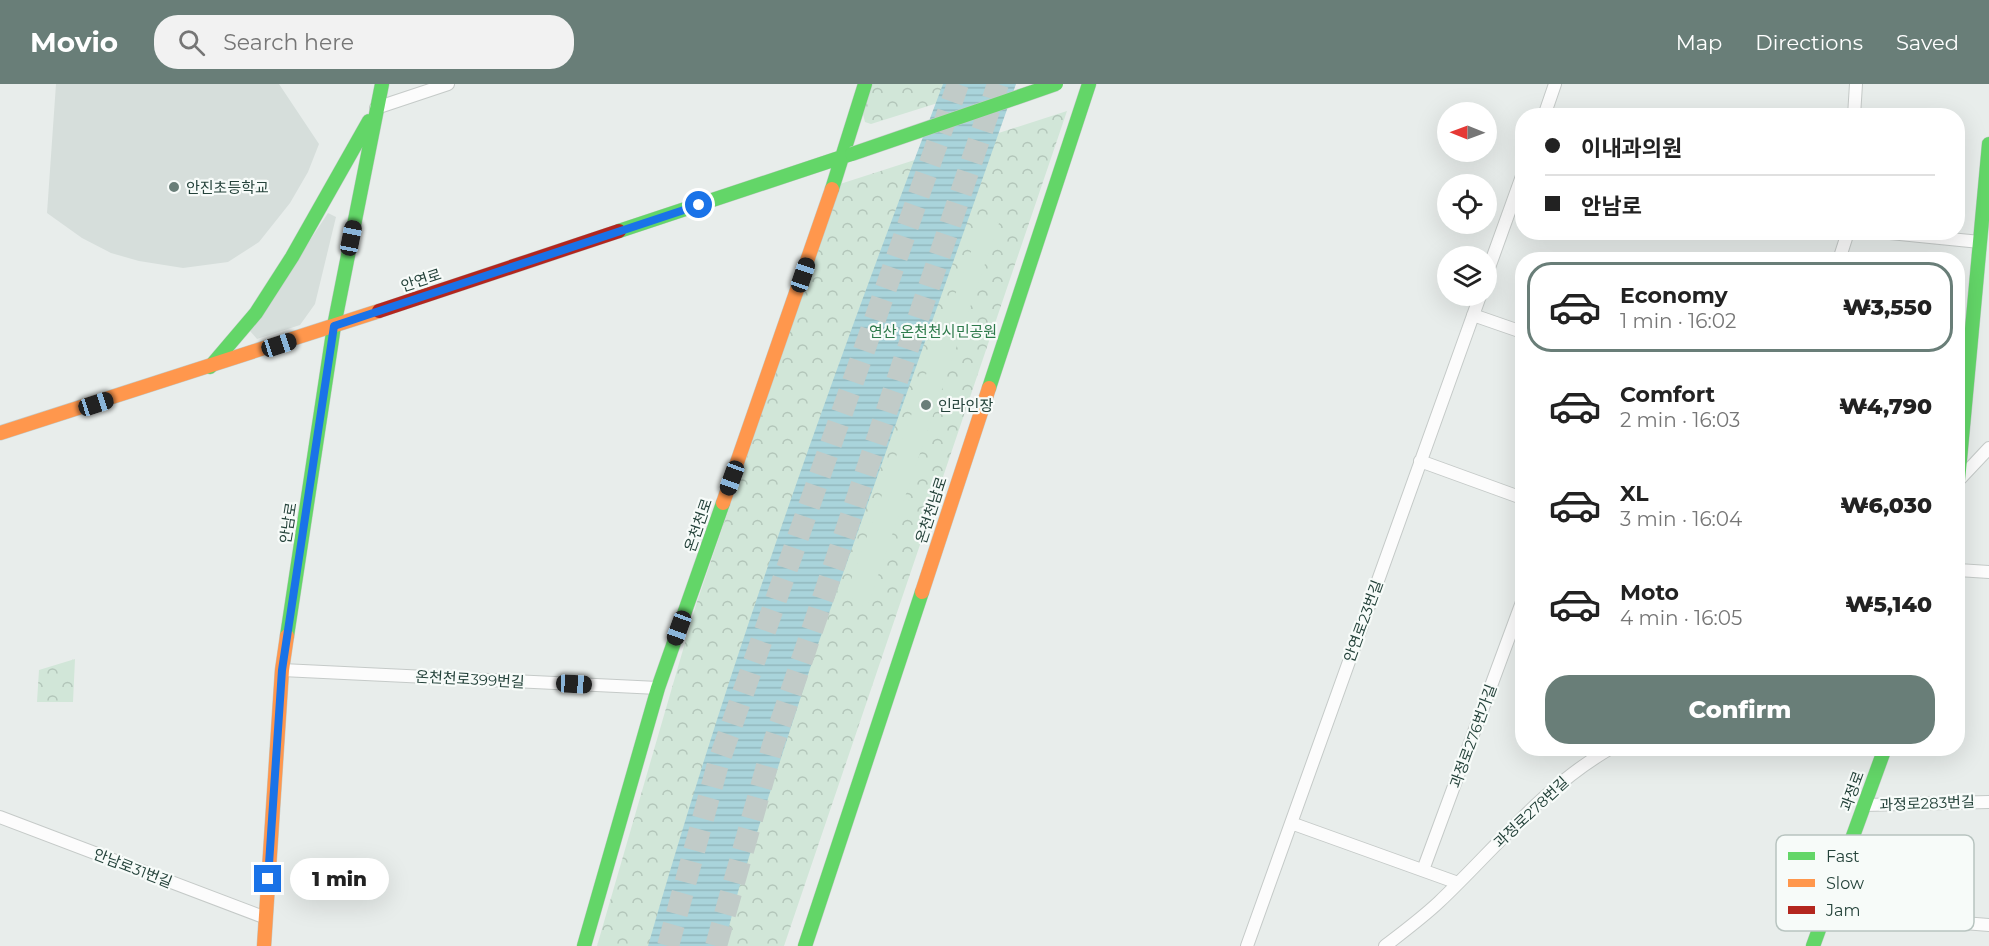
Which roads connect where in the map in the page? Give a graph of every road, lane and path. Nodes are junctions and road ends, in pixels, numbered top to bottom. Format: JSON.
{"nodes":[{"id":1,"x":382,"y":84,"type":"edge"},
{"id":2,"x":448,"y":84,"type":"edge"},
{"id":3,"x":865,"y":84,"type":"edge"},
{"id":4,"x":1056,"y":84,"type":"edge"},
{"id":5,"x":1089,"y":84,"type":"edge"},
{"id":6,"x":1556,"y":84,"type":"edge"},
{"id":7,"x":1856,"y":84,"type":"edge"},
{"id":8,"x":376,"y":108,"type":"junction"},
{"id":9,"x":1547,"y":108,"type":"edge"},
{"id":10,"x":1854,"y":108,"type":"edge"},
{"id":11,"x":1989,"y":144,"type":"edge"},
{"id":12,"x":847,"y":156,"type":"junction"},
{"id":13,"x":1515,"y":208,"type":"edge"},
{"id":14,"x":1960,"y":240,"type":"edge"},
{"id":15,"x":1980,"y":242,"type":"junction"},
{"id":16,"x":1497,"y":250,"type":"edge"},
{"id":17,"x":1476,"y":306,"type":"edge"},
{"id":18,"x":1473,"y":315,"type":"junction"},
{"id":19,"x":334,"y":326,"type":"junction"},
{"id":20,"x":1515,"y":330,"type":"edge"},
{"id":21,"x":209,"y":368,"type":"junction"},
{"id":22,"x":1965,"y":405,"type":"edge"},
{"id":23,"x":0,"y":433,"type":"edge"},
{"id":24,"x":1989,"y":448,"type":"edge"},
{"id":25,"x":1420,"y":461,"type":"junction"},
{"id":26,"x":1965,"y":474,"type":"edge"},
{"id":27,"x":1515,"y":495,"type":"edge"},
{"id":28,"x":1965,"y":570,"type":"edge"},
{"id":29,"x":1989,"y":572,"type":"edge"},
{"id":30,"x":1515,"y":621,"type":"edge"},
{"id":31,"x":282,"y":670,"type":"junction"},
{"id":32,"x":658,"y":688,"type":"junction"},
{"id":33,"x":1598,"y":756,"type":"edge"},
{"id":34,"x":1882,"y":756,"type":"edge"},
{"id":35,"x":1989,"y":802,"type":"edge"},
{"id":36,"x":1864,"y":805,"type":"junction"},
{"id":37,"x":0,"y":817,"type":"edge"},
{"id":38,"x":1291,"y":823,"type":"junction"},
{"id":39,"x":1853,"y":835,"type":"edge"},
{"id":40,"x":1423,"y":870,"type":"junction"},
{"id":41,"x":1458,"y":883,"type":"junction"},
{"id":42,"x":266,"y":918,"type":"junction"},
{"id":43,"x":1974,"y":924,"type":"edge"},
{"id":44,"x":1989,"y":925,"type":"edge"},
{"id":45,"x":1819,"y":931,"type":"edge"},
{"id":46,"x":264,"y":946,"type":"edge"},
{"id":47,"x":584,"y":946,"type":"edge"},
{"id":48,"x":805,"y":946,"type":"edge"},
{"id":49,"x":1247,"y":946,"type":"edge"},
{"id":50,"x":1385,"y":946,"type":"edge"},
{"id":51,"x":1813,"y":946,"type":"edge"}],
"edges":[{"from":1,"to":8,"type":"street","name":"안남로"},
{"from":2,"to":8,"type":"street"},
{"from":3,"to":12,"type":"street","name":"온천천로"},
{"from":4,"to":12,"type":"street","name":"안연로","bridge":true},
{"from":5,"to":48,"type":"street","name":"온천천남로"},
{"from":6,"to":9,"type":"street"},
{"from":7,"to":10,"type":"street"},
{"from":8,"to":19,"type":"street","name":"안남로"},
{"from":8,"to":21,"type":"street","name":"안남로"},
{"from":11,"to":15,"type":"street"},
{"from":12,"to":19,"type":"street","name":"안연로"},
{"from":12,"to":32,"type":"street","name":"온천천로"},
{"from":13,"to":16,"type":"street"},
{"from":14,"to":15,"type":"street"},
{"from":15,"to":22,"type":"street"},
{"from":17,"to":18,"type":"street","name":"안연로23번길"},
{"from":18,"to":20,"type":"street"},
{"from":18,"to":25,"type":"street","name":"안연로23번길"},
{"from":19,"to":21,"type":"street","name":"안연로"},
{"from":19,"to":31,"type":"street","name":"안남로"},
{"from":21,"to":23,"type":"street","name":"안연로"},
{"from":24,"to":26,"type":"street"},
{"from":25,"to":27,"type":"street"},
{"from":25,"to":38,"type":"street","name":"안연로23번길"},
{"from":28,"to":29,"type":"street"},
{"from":30,"to":40,"type":"street","name":"과정로276번가길"},
{"from":31,"to":32,"type":"street","name":"온천천로399번길"},
{"from":31,"to":42,"type":"street","name":"안남로"},
{"from":32,"to":47,"type":"street","name":"온천천로"},
{"from":33,"to":41,"type":"street","name":"과정로278번길"},
{"from":34,"to":36,"type":"street","name":"과정로"},
{"from":35,"to":36,"type":"street","name":"과정로283번길"},
{"from":36,"to":39,"type":"street","name":"과정로"},
{"from":37,"to":42,"type":"street","name":"안남로31번길"},
{"from":38,"to":40,"type":"street"},
{"from":38,"to":49,"type":"street","name":"안연로23번길"},
{"from":40,"to":41,"type":"street"},
{"from":41,"to":50,"type":"street","name":"과정로278번길"},
{"from":42,"to":46,"type":"street","name":"안남로"},
{"from":43,"to":44,"type":"street"},
{"from":45,"to":51,"type":"street","name":"과정로"}]}
